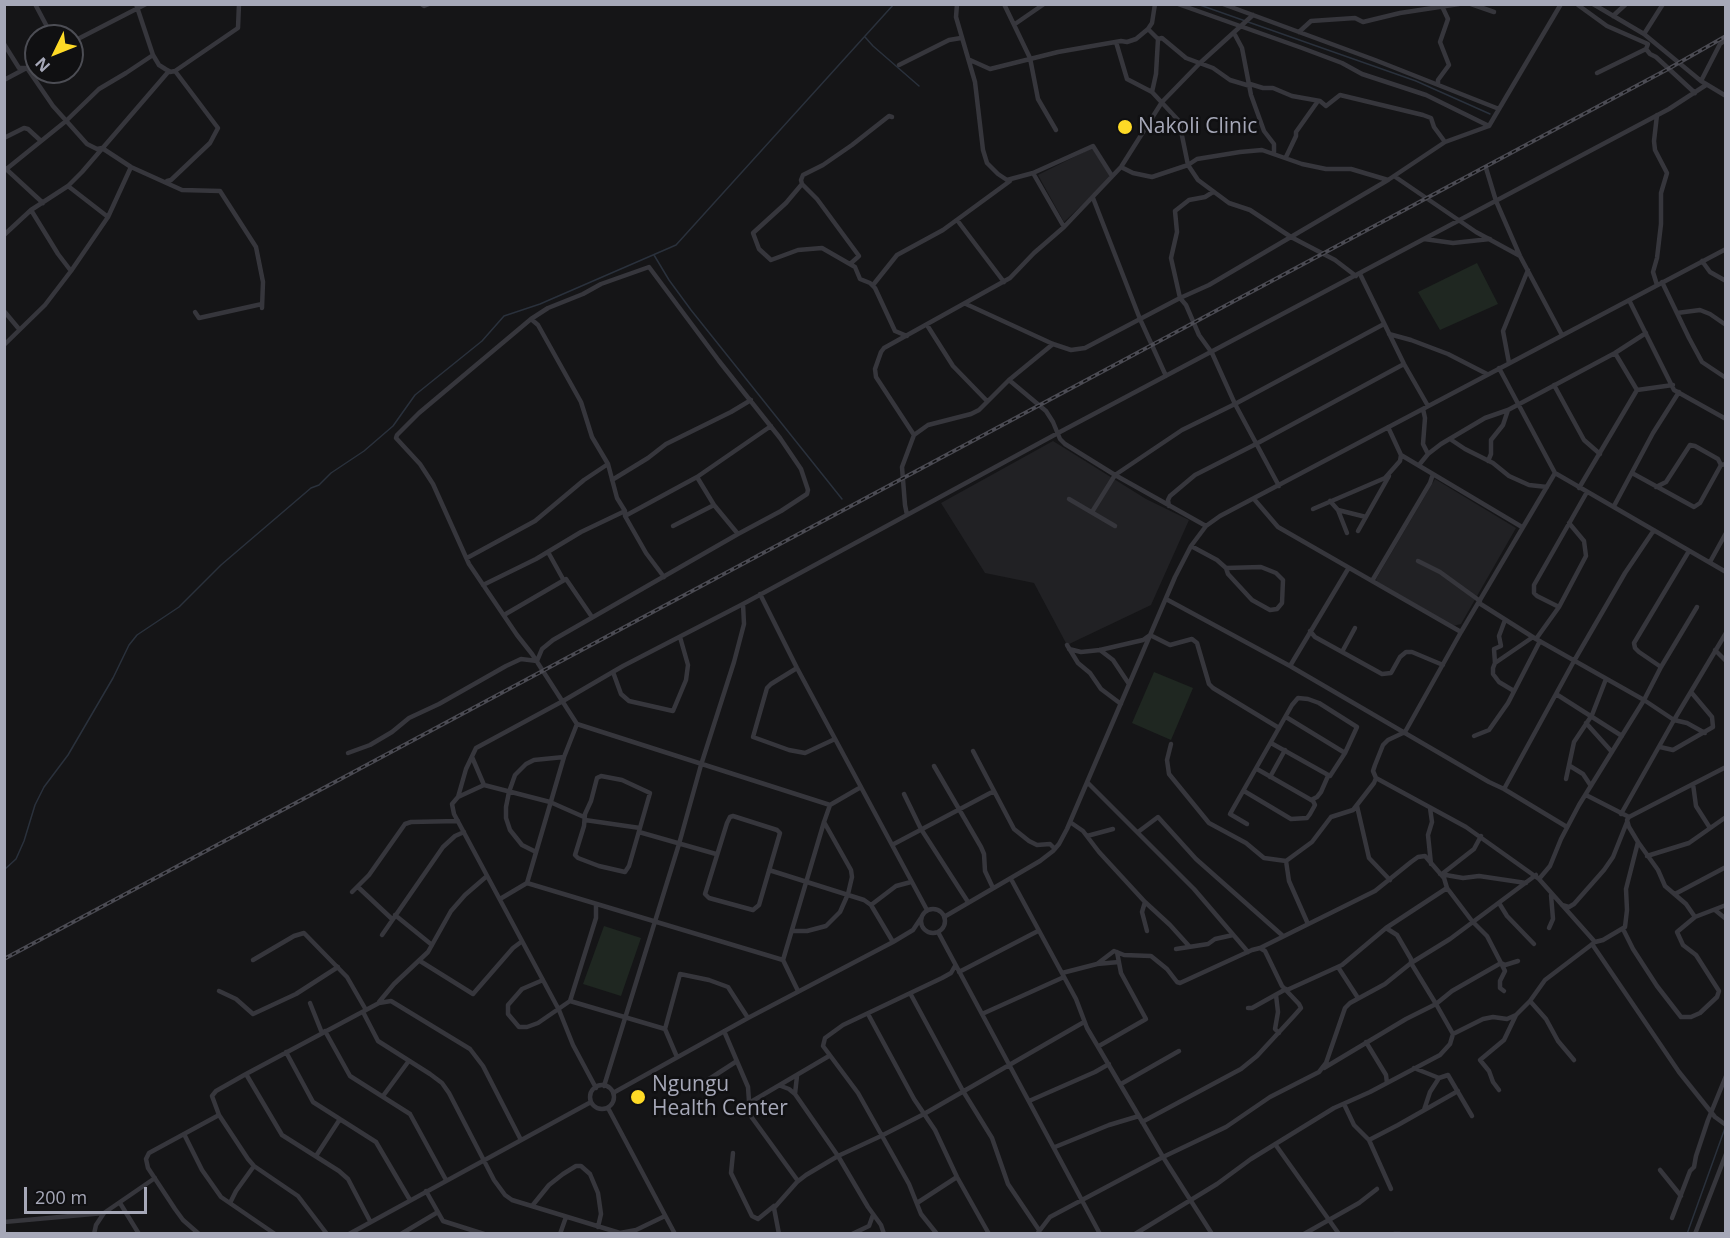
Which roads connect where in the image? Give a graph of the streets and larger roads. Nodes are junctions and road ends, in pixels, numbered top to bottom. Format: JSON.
{"nodes":[{"id":1,"x":35,"y":4,"type":"edge"},
{"id":2,"x":146,"y":4,"type":"edge"},
{"id":3,"x":239,"y":4,"type":"edge"},
{"id":4,"x":421,"y":4,"type":"edge"},
{"id":5,"x":429,"y":4,"type":"edge"},
{"id":6,"x":957,"y":4,"type":"edge"},
{"id":7,"x":1004,"y":4,"type":"edge"},
{"id":8,"x":1044,"y":4,"type":"edge"},
{"id":9,"x":1155,"y":4,"type":"edge"},
{"id":10,"x":1178,"y":4,"type":"edge"},
{"id":11,"x":1223,"y":4,"type":"edge"},
{"id":12,"x":1459,"y":4,"type":"edge"},
{"id":13,"x":1471,"y":4,"type":"edge"},
{"id":14,"x":1561,"y":4,"type":"edge"},
{"id":15,"x":1593,"y":4,"type":"edge"},
{"id":16,"x":1626,"y":4,"type":"edge"},
{"id":17,"x":1663,"y":4,"type":"edge"},
{"id":18,"x":1578,"y":5,"type":"edge"},
{"id":19,"x":137,"y":6,"type":"edge"},
{"id":20,"x":1442,"y":6,"type":"edge"},
{"id":21,"x":1494,"y":12,"type":"dead end"},
{"id":22,"x":1253,"y":15,"type":"junction"},
{"id":23,"x":1614,"y":16,"type":"junction"},
{"id":24,"x":46,"y":24,"type":"edge"},
{"id":25,"x":1015,"y":24,"type":"junction"},
{"id":26,"x":1241,"y":27,"type":"junction"},
{"id":27,"x":1148,"y":29,"type":"junction"},
{"id":28,"x":1299,"y":32,"type":"junction"},
{"id":29,"x":1234,"y":33,"type":"junction"},
{"id":30,"x":1644,"y":34,"type":"junction"},
{"id":31,"x":84,"y":35,"type":"edge"},
{"id":32,"x":961,"y":38,"type":"junction"},
{"id":33,"x":1158,"y":39,"type":"junction"},
{"id":34,"x":1725,"y":40,"type":"edge"},
{"id":35,"x":1116,"y":42,"type":"junction"},
{"id":36,"x":4,"y":44,"type":"edge"},
{"id":37,"x":1646,"y":49,"type":"junction"},
{"id":38,"x":153,"y":55,"type":"junction"},
{"id":39,"x":1030,"y":58,"type":"junction"},
{"id":40,"x":969,"y":60,"type":"junction"},
{"id":41,"x":1200,"y":63,"type":"junction"},
{"id":42,"x":899,"y":65,"type":"dead end"},
{"id":43,"x":24,"y":68,"type":"edge"},
{"id":44,"x":24,"y":70,"type":"edge"},
{"id":45,"x":172,"y":71,"type":"junction"},
{"id":46,"x":1597,"y":73,"type":"dead end"},
{"id":47,"x":4,"y":80,"type":"edge"},
{"id":48,"x":1701,"y":81,"type":"junction"},
{"id":49,"x":38,"y":84,"type":"edge"},
{"id":50,"x":1438,"y":84,"type":"junction"},
{"id":51,"x":1250,"y":85,"type":"junction"},
{"id":52,"x":1706,"y":85,"type":"junction"},
{"id":53,"x":1152,"y":92,"type":"junction"},
{"id":54,"x":1695,"y":93,"type":"junction"},
{"id":55,"x":1725,"y":96,"type":"edge"},
{"id":56,"x":1318,"y":101,"type":"junction"},
{"id":57,"x":1162,"y":102,"type":"junction"},
{"id":58,"x":1499,"y":109,"type":"junction"},
{"id":59,"x":1657,"y":115,"type":"junction"},
{"id":60,"x":892,"y":117,"type":"dead end"},
{"id":61,"x":66,"y":121,"type":"junction"},
{"id":62,"x":1489,"y":126,"type":"junction"},
{"id":63,"x":1056,"y":130,"type":"dead end"},
{"id":64,"x":4,"y":138,"type":"edge"},
{"id":65,"x":41,"y":141,"type":"junction"},
{"id":66,"x":1445,"y":142,"type":"junction"},
{"id":67,"x":102,"y":148,"type":"junction"},
{"id":68,"x":1274,"y":154,"type":"junction"},
{"id":69,"x":1286,"y":157,"type":"junction"},
{"id":70,"x":1188,"y":165,"type":"junction"},
{"id":71,"x":131,"y":167,"type":"junction"},
{"id":72,"x":1121,"y":167,"type":"junction"},
{"id":73,"x":1486,"y":168,"type":"dead end"},
{"id":74,"x":5,"y":170,"type":"edge"},
{"id":75,"x":1033,"y":173,"type":"junction"},
{"id":76,"x":1112,"y":176,"type":"junction"},
{"id":77,"x":1394,"y":176,"type":"junction"},
{"id":78,"x":1012,"y":180,"type":"junction"},
{"id":79,"x":1388,"y":180,"type":"junction"},
{"id":80,"x":167,"y":181,"type":"junction"},
{"id":81,"x":802,"y":184,"type":"junction"},
{"id":82,"x":68,"y":186,"type":"junction"},
{"id":83,"x":1213,"y":192,"type":"junction"},
{"id":84,"x":1093,"y":198,"type":"junction"},
{"id":85,"x":1496,"y":201,"type":"junction"},
{"id":86,"x":43,"y":203,"type":"junction"},
{"id":87,"x":31,"y":210,"type":"junction"},
{"id":88,"x":108,"y":217,"type":"junction"},
{"id":89,"x":957,"y":220,"type":"junction"},
{"id":90,"x":1460,"y":220,"type":"junction"},
{"id":91,"x":1064,"y":227,"type":"junction"},
{"id":92,"x":4,"y":235,"type":"edge"},
{"id":93,"x":1291,"y":237,"type":"junction"},
{"id":94,"x":1424,"y":239,"type":"junction"},
{"id":95,"x":1490,"y":239,"type":"junction"},
{"id":96,"x":1725,"y":249,"type":"edge"},
{"id":97,"x":1520,"y":256,"type":"junction"},
{"id":98,"x":1702,"y":261,"type":"junction"},
{"id":99,"x":850,"y":264,"type":"junction"},
{"id":100,"x":1528,"y":270,"type":"junction"},
{"id":101,"x":71,"y":271,"type":"junction"},
{"id":102,"x":1358,"y":275,"type":"junction"},
{"id":103,"x":1725,"y":281,"type":"edge"},
{"id":104,"x":1004,"y":282,"type":"junction"},
{"id":105,"x":1660,"y":283,"type":"junction"},
{"id":106,"x":873,"y":285,"type":"junction"},
{"id":107,"x":1180,"y":298,"type":"junction"},
{"id":108,"x":1629,"y":300,"type":"junction"},
{"id":109,"x":966,"y":304,"type":"junction"},
{"id":110,"x":4,"y":311,"type":"edge"},
{"id":111,"x":195,"y":312,"type":"dead end"},
{"id":112,"x":1677,"y":313,"type":"junction"},
{"id":113,"x":531,"y":319,"type":"junction"},
{"id":114,"x":1140,"y":319,"type":"junction"},
{"id":115,"x":1384,"y":324,"type":"junction"},
{"id":116,"x":927,"y":325,"type":"junction"},
{"id":117,"x":1725,"y":325,"type":"edge"},
{"id":118,"x":20,"y":329,"type":"junction"},
{"id":119,"x":1646,"y":333,"type":"junction"},
{"id":120,"x":1389,"y":334,"type":"junction"},
{"id":121,"x":1562,"y":335,"type":"junction"},
{"id":122,"x":907,"y":336,"type":"junction"},
{"id":123,"x":1053,"y":344,"type":"junction"},
{"id":124,"x":4,"y":345,"type":"edge"},
{"id":125,"x":1212,"y":353,"type":"junction"},
{"id":126,"x":1615,"y":353,"type":"junction"},
{"id":127,"x":1509,"y":363,"type":"junction"},
{"id":128,"x":1404,"y":364,"type":"junction"},
{"id":129,"x":1499,"y":368,"type":"junction"},
{"id":130,"x":1487,"y":375,"type":"junction"},
{"id":131,"x":1166,"y":376,"type":"junction"},
{"id":132,"x":1725,"y":378,"type":"edge"},
{"id":133,"x":1009,"y":380,"type":"junction"},
{"id":134,"x":1554,"y":385,"type":"junction"},
{"id":135,"x":1673,"y":385,"type":"junction"},
{"id":136,"x":1637,"y":390,"type":"junction"},
{"id":137,"x":1679,"y":392,"type":"junction"},
{"id":138,"x":751,"y":400,"type":"junction"},
{"id":139,"x":987,"y":401,"type":"junction"},
{"id":140,"x":1518,"y":403,"type":"junction"},
{"id":141,"x":1235,"y":404,"type":"junction"},
{"id":142,"x":1425,"y":408,"type":"junction"},
{"id":143,"x":1508,"y":410,"type":"junction"},
{"id":144,"x":1725,"y":419,"type":"edge"},
{"id":145,"x":771,"y":426,"type":"junction"},
{"id":146,"x":1388,"y":427,"type":"junction"},
{"id":147,"x":1059,"y":433,"type":"junction"},
{"id":148,"x":914,"y":435,"type":"junction"},
{"id":149,"x":1450,"y":439,"type":"junction"},
{"id":150,"x":1257,"y":444,"type":"junction"},
{"id":151,"x":1428,"y":454,"type":"junction"},
{"id":152,"x":1600,"y":454,"type":"junction"},
{"id":153,"x":1401,"y":455,"type":"junction"},
{"id":154,"x":1488,"y":461,"type":"junction"},
{"id":155,"x":608,"y":464,"type":"junction"},
{"id":156,"x":1419,"y":465,"type":"junction"},
{"id":157,"x":1723,"y":465,"type":"edge"},
{"id":158,"x":1556,"y":473,"type":"junction"},
{"id":159,"x":1632,"y":473,"type":"junction"},
{"id":160,"x":1390,"y":474,"type":"junction"},
{"id":161,"x":1433,"y":474,"type":"junction"},
{"id":162,"x":1115,"y":475,"type":"junction"},
{"id":163,"x":697,"y":477,"type":"junction"},
{"id":164,"x":612,"y":480,"type":"junction"},
{"id":165,"x":1279,"y":486,"type":"junction"},
{"id":166,"x":1547,"y":487,"type":"junction"},
{"id":167,"x":1656,"y":487,"type":"junction"},
{"id":168,"x":1579,"y":488,"type":"junction"},
{"id":169,"x":1587,"y":492,"type":"junction"},
{"id":170,"x":1070,"y":499,"type":"dead end"},
{"id":171,"x":1254,"y":499,"type":"junction"},
{"id":172,"x":1330,"y":501,"type":"junction"},
{"id":173,"x":714,"y":505,"type":"junction"},
{"id":174,"x":1169,"y":506,"type":"junction"},
{"id":175,"x":1614,"y":506,"type":"junction"},
{"id":176,"x":1312,"y":509,"type":"dead end"},
{"id":177,"x":1338,"y":510,"type":"junction"},
{"id":178,"x":1092,"y":512,"type":"junction"},
{"id":179,"x":625,"y":513,"type":"junction"},
{"id":180,"x":908,"y":515,"type":"junction"},
{"id":181,"x":1366,"y":517,"type":"junction"},
{"id":182,"x":1569,"y":523,"type":"junction"},
{"id":183,"x":673,"y":526,"type":"dead end"},
{"id":184,"x":1115,"y":526,"type":"dead end"},
{"id":185,"x":1206,"y":526,"type":"junction"},
{"id":186,"x":1522,"y":527,"type":"junction"},
{"id":187,"x":1654,"y":530,"type":"junction"},
{"id":188,"x":1358,"y":531,"type":"dead end"},
{"id":189,"x":1725,"y":532,"type":"edge"},
{"id":190,"x":1347,"y":533,"type":"dead end"},
{"id":191,"x":738,"y":534,"type":"junction"},
{"id":192,"x":1191,"y":546,"type":"junction"},
{"id":193,"x":1689,"y":551,"type":"junction"},
{"id":194,"x":548,"y":552,"type":"junction"},
{"id":195,"x":467,"y":558,"type":"junction"},
{"id":196,"x":1418,"y":561,"type":"dead end"},
{"id":197,"x":1710,"y":562,"type":"junction"},
{"id":198,"x":1226,"y":568,"type":"junction"},
{"id":199,"x":1348,"y":569,"type":"junction"},
{"id":200,"x":1725,"y":572,"type":"edge"},
{"id":201,"x":664,"y":577,"type":"junction"},
{"id":202,"x":563,"y":579,"type":"junction"},
{"id":203,"x":1372,"y":581,"type":"junction"},
{"id":204,"x":483,"y":585,"type":"junction"},
{"id":205,"x":760,"y":594,"type":"junction"},
{"id":206,"x":1166,"y":599,"type":"junction"},
{"id":207,"x":1479,"y":602,"type":"junction"},
{"id":208,"x":743,"y":604,"type":"junction"},
{"id":209,"x":1559,"y":607,"type":"junction"},
{"id":210,"x":1697,"y":607,"type":"dead end"},
{"id":211,"x":504,"y":615,"type":"junction"},
{"id":212,"x":592,"y":617,"type":"junction"},
{"id":213,"x":1505,"y":620,"type":"junction"},
{"id":214,"x":1355,"y":628,"type":"dead end"},
{"id":215,"x":1311,"y":631,"type":"junction"},
{"id":216,"x":1461,"y":632,"type":"junction"},
{"id":217,"x":1725,"y":633,"type":"edge"},
{"id":218,"x":1150,"y":635,"type":"junction"},
{"id":219,"x":680,"y":637,"type":"junction"},
{"id":220,"x":1536,"y":639,"type":"junction"},
{"id":221,"x":1100,"y":650,"type":"junction"},
{"id":222,"x":1715,"y":650,"type":"junction"},
{"id":223,"x":1342,"y":652,"type":"junction"},
{"id":224,"x":537,"y":661,"type":"junction"},
{"id":225,"x":1574,"y":661,"type":"junction"},
{"id":226,"x":1725,"y":661,"type":"edge"},
{"id":227,"x":1495,"y":663,"type":"junction"},
{"id":228,"x":1443,"y":665,"type":"junction"},
{"id":229,"x":1290,"y":666,"type":"junction"},
{"id":230,"x":1661,"y":667,"type":"junction"},
{"id":231,"x":797,"y":668,"type":"junction"},
{"id":232,"x":613,"y":672,"type":"junction"},
{"id":233,"x":1606,"y":679,"type":"junction"},
{"id":234,"x":1129,"y":684,"type":"junction"},
{"id":235,"x":1514,"y":691,"type":"junction"},
{"id":236,"x":1691,"y":692,"type":"junction"},
{"id":237,"x":1556,"y":694,"type":"junction"},
{"id":238,"x":1644,"y":700,"type":"junction"},
{"id":239,"x":563,"y":701,"type":"junction"},
{"id":240,"x":1121,"y":704,"type":"junction"},
{"id":241,"x":1592,"y":715,"type":"junction"},
{"id":242,"x":1286,"y":717,"type":"junction"},
{"id":243,"x":1674,"y":720,"type":"junction"},
{"id":244,"x":1586,"y":723,"type":"junction"},
{"id":245,"x":577,"y":724,"type":"junction"},
{"id":246,"x":1279,"y":728,"type":"junction"},
{"id":247,"x":1405,"y":732,"type":"junction"},
{"id":248,"x":1705,"y":733,"type":"junction"},
{"id":249,"x":1474,"y":736,"type":"dead end"},
{"id":250,"x":1622,"y":736,"type":"junction"},
{"id":251,"x":835,"y":739,"type":"junction"},
{"id":252,"x":1271,"y":742,"type":"junction"},
{"id":253,"x":1171,"y":744,"type":"dead end"},
{"id":254,"x":1660,"y":747,"type":"junction"},
{"id":255,"x":1285,"y":750,"type":"junction"},
{"id":256,"x":973,"y":751,"type":"dead end"},
{"id":257,"x":473,"y":752,"type":"junction"},
{"id":258,"x":1612,"y":752,"type":"junction"},
{"id":259,"x":348,"y":753,"type":"dead end"},
{"id":260,"x":1345,"y":753,"type":"junction"},
{"id":261,"x":564,"y":756,"type":"junction"},
{"id":262,"x":701,"y":765,"type":"junction"},
{"id":263,"x":934,"y":766,"type":"dead end"},
{"id":264,"x":1570,"y":766,"type":"junction"},
{"id":265,"x":1725,"y":767,"type":"edge"},
{"id":266,"x":1257,"y":769,"type":"junction"},
{"id":267,"x":1328,"y":776,"type":"junction"},
{"id":268,"x":1270,"y":777,"type":"junction"},
{"id":269,"x":1376,"y":777,"type":"junction"},
{"id":270,"x":1566,"y":779,"type":"dead end"},
{"id":271,"x":1087,"y":782,"type":"junction"},
{"id":272,"x":1693,"y":784,"type":"junction"},
{"id":273,"x":484,"y":785,"type":"junction"},
{"id":274,"x":1591,"y":786,"type":"junction"},
{"id":275,"x":861,"y":787,"type":"junction"},
{"id":276,"x":1504,"y":789,"type":"junction"},
{"id":277,"x":994,"y":791,"type":"junction"},
{"id":278,"x":1244,"y":791,"type":"junction"},
{"id":279,"x":509,"y":792,"type":"junction"},
{"id":280,"x":904,"y":794,"type":"dead end"},
{"id":281,"x":1586,"y":795,"type":"junction"},
{"id":282,"x":458,"y":797,"type":"junction"},
{"id":283,"x":1311,"y":800,"type":"junction"},
{"id":284,"x":550,"y":802,"type":"junction"},
{"id":285,"x":831,"y":805,"type":"junction"},
{"id":286,"x":1357,"y":806,"type":"junction"},
{"id":287,"x":1430,"y":808,"type":"junction"},
{"id":288,"x":958,"y":810,"type":"junction"},
{"id":289,"x":1621,"y":814,"type":"junction"},
{"id":290,"x":1725,"y":817,"type":"edge"},
{"id":291,"x":584,"y":818,"type":"junction"},
{"id":292,"x":1628,"y":818,"type":"junction"},
{"id":293,"x":458,"y":821,"type":"junction"},
{"id":294,"x":824,"y":822,"type":"junction"},
{"id":295,"x":1070,"y":822,"type":"junction"},
{"id":296,"x":1247,"y":824,"type":"dead end"},
{"id":297,"x":1567,"y":827,"type":"junction"},
{"id":298,"x":1710,"y":828,"type":"junction"},
{"id":299,"x":921,"y":829,"type":"junction"},
{"id":300,"x":1113,"y":829,"type":"dead end"},
{"id":301,"x":639,"y":830,"type":"junction"},
{"id":302,"x":464,"y":832,"type":"junction"},
{"id":303,"x":1138,"y":832,"type":"junction"},
{"id":304,"x":1087,"y":836,"type":"junction"},
{"id":305,"x":1482,"y":836,"type":"junction"},
{"id":306,"x":1638,"y":842,"type":"junction"},
{"id":307,"x":679,"y":844,"type":"junction"},
{"id":308,"x":892,"y":845,"type":"junction"},
{"id":309,"x":1055,"y":849,"type":"junction"},
{"id":310,"x":536,"y":852,"type":"junction"},
{"id":311,"x":716,"y":854,"type":"junction"},
{"id":312,"x":1647,"y":856,"type":"junction"},
{"id":313,"x":1286,"y":861,"type":"junction"},
{"id":314,"x":1431,"y":864,"type":"junction"},
{"id":315,"x":1725,"y":867,"type":"edge"},
{"id":316,"x":769,"y":870,"type":"junction"},
{"id":317,"x":1441,"y":874,"type":"junction"},
{"id":318,"x":487,"y":876,"type":"junction"},
{"id":319,"x":1538,"y":877,"type":"junction"},
{"id":320,"x":1011,"y":879,"type":"junction"},
{"id":321,"x":1390,"y":880,"type":"junction"},
{"id":322,"x":911,"y":882,"type":"junction"},
{"id":323,"x":1526,"y":882,"type":"junction"},
{"id":324,"x":527,"y":883,"type":"junction"},
{"id":325,"x":806,"y":883,"type":"junction"},
{"id":326,"x":358,"y":886,"type":"junction"},
{"id":327,"x":993,"y":888,"type":"junction"},
{"id":328,"x":1448,"y":888,"type":"junction"},
{"id":329,"x":352,"y":892,"type":"dead end"},
{"id":330,"x":1550,"y":892,"type":"junction"},
{"id":331,"x":848,"y":894,"type":"junction"},
{"id":332,"x":1675,"y":894,"type":"junction"},
{"id":333,"x":500,"y":899,"type":"junction"},
{"id":334,"x":968,"y":902,"type":"junction"},
{"id":335,"x":1145,"y":902,"type":"junction"},
{"id":336,"x":1499,"y":903,"type":"junction"},
{"id":337,"x":596,"y":904,"type":"junction"},
{"id":338,"x":871,"y":905,"type":"junction"},
{"id":339,"x":1562,"y":905,"type":"junction"},
{"id":340,"x":1725,"y":905,"type":"edge"},
{"id":341,"x":927,"y":910,"type":"junction"},
{"id":342,"x":1714,"y":910,"type":"junction"},
{"id":343,"x":393,"y":917,"type":"junction"},
{"id":344,"x":944,"y":917,"type":"junction"},
{"id":345,"x":1695,"y":917,"type":"junction"},
{"id":346,"x":921,"y":918,"type":"junction"},
{"id":347,"x":1725,"y":919,"type":"edge"},
{"id":348,"x":1472,"y":921,"type":"junction"},
{"id":349,"x":655,"y":923,"type":"junction"},
{"id":350,"x":1308,"y":924,"type":"junction"},
{"id":351,"x":1386,"y":928,"type":"junction"},
{"id":352,"x":1549,"y":928,"type":"dead end"},
{"id":353,"x":1623,"y":929,"type":"junction"},
{"id":354,"x":913,"y":930,"type":"junction"},
{"id":355,"x":793,"y":931,"type":"junction"},
{"id":356,"x":928,"y":931,"type":"junction"},
{"id":357,"x":1038,"y":931,"type":"junction"},
{"id":358,"x":1148,"y":931,"type":"dead end"},
{"id":359,"x":938,"y":932,"type":"junction"},
{"id":360,"x":382,"y":935,"type":"dead end"},
{"id":361,"x":1233,"y":935,"type":"junction"},
{"id":362,"x":1283,"y":936,"type":"junction"},
{"id":363,"x":521,"y":942,"type":"junction"},
{"id":364,"x":893,"y":942,"type":"junction"},
{"id":365,"x":1593,"y":943,"type":"junction"},
{"id":366,"x":1534,"y":944,"type":"dead end"},
{"id":367,"x":432,"y":945,"type":"junction"},
{"id":368,"x":1189,"y":946,"type":"junction"},
{"id":369,"x":1260,"y":948,"type":"junction"},
{"id":370,"x":1176,"y":949,"type":"dead end"},
{"id":371,"x":1118,"y":952,"type":"junction"},
{"id":372,"x":1248,"y":952,"type":"junction"},
{"id":373,"x":254,"y":960,"type":"dead end"},
{"id":374,"x":783,"y":960,"type":"junction"},
{"id":375,"x":420,"y":961,"type":"junction"},
{"id":376,"x":1518,"y":961,"type":"dead end"},
{"id":377,"x":1119,"y":962,"type":"junction"},
{"id":378,"x":1411,"y":963,"type":"junction"},
{"id":379,"x":1501,"y":963,"type":"junction"},
{"id":380,"x":1097,"y":964,"type":"junction"},
{"id":381,"x":955,"y":966,"type":"junction"},
{"id":382,"x":1338,"y":967,"type":"junction"},
{"id":383,"x":338,"y":968,"type":"junction"},
{"id":384,"x":959,"y":973,"type":"junction"},
{"id":385,"x":951,"y":974,"type":"junction"},
{"id":386,"x":1063,"y":975,"type":"junction"},
{"id":387,"x":543,"y":980,"type":"junction"},
{"id":388,"x":1286,"y":990,"type":"junction"},
{"id":389,"x":219,"y":991,"type":"dead end"},
{"id":390,"x":798,"y":991,"type":"junction"},
{"id":391,"x":1504,"y":991,"type":"dead end"},
{"id":392,"x":910,"y":993,"type":"junction"},
{"id":393,"x":1276,"y":995,"type":"junction"},
{"id":394,"x":1358,"y":998,"type":"junction"},
{"id":395,"x":1530,"y":1001,"type":"junction"},
{"id":396,"x":570,"y":1002,"type":"junction"},
{"id":397,"x":310,"y":1003,"type":"dead end"},
{"id":398,"x":379,"y":1003,"type":"junction"},
{"id":399,"x":1436,"y":1004,"type":"junction"},
{"id":400,"x":1248,"y":1008,"type":"dead end"},
{"id":401,"x":559,"y":1010,"type":"junction"},
{"id":402,"x":365,"y":1011,"type":"junction"},
{"id":403,"x":868,"y":1014,"type":"junction"},
{"id":404,"x":982,"y":1014,"type":"junction"},
{"id":405,"x":1516,"y":1015,"type":"junction"},
{"id":406,"x":748,"y":1018,"type":"junction"},
{"id":407,"x":626,"y":1019,"type":"junction"},
{"id":408,"x":1084,"y":1022,"type":"junction"},
{"id":409,"x":665,"y":1029,"type":"junction"},
{"id":410,"x":724,"y":1031,"type":"junction"},
{"id":411,"x":324,"y":1032,"type":"junction"},
{"id":412,"x":1279,"y":1033,"type":"junction"},
{"id":413,"x":1453,"y":1034,"type":"junction"},
{"id":414,"x":1366,"y":1042,"type":"junction"},
{"id":415,"x":1099,"y":1046,"type":"junction"},
{"id":416,"x":1179,"y":1051,"type":"dead end"},
{"id":417,"x":286,"y":1052,"type":"junction"},
{"id":418,"x":829,"y":1056,"type":"junction"},
{"id":419,"x":677,"y":1057,"type":"junction"},
{"id":420,"x":1574,"y":1060,"type":"dead end"},
{"id":421,"x":737,"y":1061,"type":"junction"},
{"id":422,"x":408,"y":1062,"type":"junction"},
{"id":423,"x":1008,"y":1064,"type":"junction"},
{"id":424,"x":1109,"y":1064,"type":"junction"},
{"id":425,"x":1414,"y":1068,"type":"junction"},
{"id":426,"x":1323,"y":1069,"type":"junction"},
{"id":427,"x":246,"y":1074,"type":"junction"},
{"id":428,"x":797,"y":1076,"type":"junction"},
{"id":429,"x":1725,"y":1076,"type":"edge"},
{"id":430,"x":1439,"y":1078,"type":"junction"},
{"id":431,"x":703,"y":1083,"type":"dead end"},
{"id":432,"x":1388,"y":1083,"type":"junction"},
{"id":433,"x":1121,"y":1084,"type":"junction"},
{"id":434,"x":604,"y":1086,"type":"junction"},
{"id":435,"x":781,"y":1086,"type":"junction"},
{"id":436,"x":596,"y":1088,"type":"junction"},
{"id":437,"x":1499,"y":1090,"type":"dead end"},
{"id":438,"x":963,"y":1091,"type":"junction"},
{"id":439,"x":1458,"y":1091,"type":"junction"},
{"id":440,"x":613,"y":1093,"type":"junction"},
{"id":441,"x":795,"y":1094,"type":"junction"},
{"id":442,"x":383,"y":1096,"type":"junction"},
{"id":443,"x":1029,"y":1101,"type":"junction"},
{"id":444,"x":591,"y":1102,"type":"junction"},
{"id":445,"x":749,"y":1103,"type":"junction"},
{"id":446,"x":1344,"y":1104,"type":"junction"},
{"id":447,"x":608,"y":1108,"type":"junction"},
{"id":448,"x":1424,"y":1110,"type":"junction"},
{"id":449,"x":1711,"y":1112,"type":"junction"},
{"id":450,"x":924,"y":1114,"type":"junction"},
{"id":451,"x":219,"y":1115,"type":"junction"},
{"id":452,"x":1139,"y":1116,"type":"junction"},
{"id":453,"x":1472,"y":1116,"type":"dead end"},
{"id":454,"x":340,"y":1119,"type":"junction"},
{"id":455,"x":1142,"y":1122,"type":"junction"},
{"id":456,"x":1725,"y":1125,"type":"edge"},
{"id":457,"x":184,"y":1134,"type":"junction"},
{"id":458,"x":881,"y":1136,"type":"junction"},
{"id":459,"x":521,"y":1140,"type":"junction"},
{"id":460,"x":1369,"y":1140,"type":"junction"},
{"id":461,"x":1275,"y":1144,"type":"junction"},
{"id":462,"x":1055,"y":1147,"type":"junction"},
{"id":463,"x":733,"y":1153,"type":"dead end"},
{"id":464,"x":1725,"y":1154,"type":"edge"},
{"id":465,"x":316,"y":1156,"type":"junction"},
{"id":466,"x":838,"y":1156,"type":"junction"},
{"id":467,"x":1163,"y":1156,"type":"junction"},
{"id":468,"x":484,"y":1160,"type":"junction"},
{"id":469,"x":254,"y":1166,"type":"junction"},
{"id":470,"x":1660,"y":1170,"type":"dead end"},
{"id":471,"x":957,"y":1177,"type":"junction"},
{"id":472,"x":155,"y":1178,"type":"junction"},
{"id":473,"x":446,"y":1180,"type":"junction"},
{"id":474,"x":798,"y":1181,"type":"junction"},
{"id":475,"x":1377,"y":1189,"type":"dead end"},
{"id":476,"x":1391,"y":1189,"type":"dead end"},
{"id":477,"x":426,"y":1191,"type":"junction"},
{"id":478,"x":1681,"y":1196,"type":"junction"},
{"id":479,"x":1083,"y":1198,"type":"junction"},
{"id":480,"x":410,"y":1200,"type":"junction"},
{"id":481,"x":1190,"y":1200,"type":"junction"},
{"id":482,"x":120,"y":1203,"type":"junction"},
{"id":483,"x":230,"y":1203,"type":"junction"},
{"id":484,"x":917,"y":1203,"type":"junction"},
{"id":485,"x":532,"y":1206,"type":"junction"},
{"id":486,"x":777,"y":1206,"type":"junction"},
{"id":487,"x":438,"y":1212,"type":"junction"},
{"id":488,"x":104,"y":1214,"type":"junction"},
{"id":489,"x":873,"y":1215,"type":"junction"},
{"id":490,"x":665,"y":1216,"type":"junction"},
{"id":491,"x":566,"y":1217,"type":"junction"},
{"id":492,"x":1672,"y":1218,"type":"dead end"},
{"id":493,"x":1329,"y":1220,"type":"junction"},
{"id":494,"x":370,"y":1221,"type":"junction"},
{"id":495,"x":4,"y":1222,"type":"edge"},
{"id":496,"x":598,"y":1227,"type":"junction"},
{"id":497,"x":1038,"y":1232,"type":"edge"},
{"id":498,"x":94,"y":1233,"type":"edge"},
{"id":499,"x":139,"y":1233,"type":"edge"},
{"id":500,"x":199,"y":1233,"type":"edge"},
{"id":501,"x":274,"y":1233,"type":"edge"},
{"id":502,"x":327,"y":1233,"type":"edge"},
{"id":503,"x":349,"y":1233,"type":"edge"},
{"id":504,"x":401,"y":1233,"type":"edge"},
{"id":505,"x":484,"y":1233,"type":"edge"},
{"id":506,"x":561,"y":1233,"type":"edge"},
{"id":507,"x":675,"y":1233,"type":"edge"},
{"id":508,"x":779,"y":1233,"type":"edge"},
{"id":509,"x":852,"y":1233,"type":"edge"},
{"id":510,"x":884,"y":1233,"type":"edge"},
{"id":511,"x":937,"y":1233,"type":"edge"},
{"id":512,"x":989,"y":1233,"type":"edge"},
{"id":513,"x":1100,"y":1233,"type":"edge"},
{"id":514,"x":1135,"y":1233,"type":"edge"},
{"id":515,"x":1212,"y":1233,"type":"edge"},
{"id":516,"x":1304,"y":1233,"type":"edge"},
{"id":517,"x":1339,"y":1233,"type":"edge"},
{"id":518,"x":1394,"y":1233,"type":"edge"},
{"id":519,"x":1400,"y":1233,"type":"edge"},
{"id":520,"x":1695,"y":1233,"type":"edge"}],
"edges":[{"from":1,"to":24,"type":"street"},
{"from":2,"to":19,"type":"street"},
{"from":3,"to":45,"type":"street"},
{"from":4,"to":5,"type":"street"},
{"from":6,"to":32,"type":"street"},
{"from":7,"to":25,"type":"street"},
{"from":8,"to":25,"type":"street"},
{"from":9,"to":27,"type":"street"},
{"from":10,"to":26,"type":"street"},
{"from":11,"to":22,"type":"street"},
{"from":12,"to":20,"type":"street"},
{"from":13,"to":21,"type":"street"},
{"from":14,"to":58,"type":"street"},
{"from":15,"to":23,"type":"street"},
{"from":16,"to":23,"type":"street"},
{"from":17,"to":30,"type":"street"},
{"from":18,"to":37,"type":"street"},
{"from":19,"to":31,"type":"street"},
{"from":19,"to":38,"type":"street"},
{"from":20,"to":28,"type":"street"},
{"from":20,"to":50,"type":"street"},
{"from":22,"to":26,"type":"street"},
{"from":22,"to":28,"type":"street"},
{"from":23,"to":30,"type":"street"},
{"from":25,"to":39,"type":"street"},
{"from":26,"to":29,"type":"street"},
{"from":26,"to":62,"type":"street"},
{"from":27,"to":33,"type":"street"},
{"from":27,"to":35,"type":"street"},
{"from":28,"to":50,"type":"street"},
{"from":29,"to":41,"type":"street"},
{"from":29,"to":51,"type":"street"},
{"from":30,"to":48,"type":"street"},
{"from":32,"to":40,"type":"street"},
{"from":32,"to":42,"type":"street"},
{"from":33,"to":41,"type":"street"},
{"from":33,"to":53,"type":"street"},
{"from":34,"to":48,"type":"street"},
{"from":35,"to":39,"type":"street"},
{"from":35,"to":53,"type":"street"},
{"from":36,"to":43,"type":"street"},
{"from":37,"to":46,"type":"street"},
{"from":37,"to":54,"type":"street"},
{"from":38,"to":45,"type":"street"},
{"from":38,"to":61,"type":"street"},
{"from":39,"to":40,"type":"street"},
{"from":39,"to":63,"type":"street"},
{"from":40,"to":78,"type":"street"},
{"from":41,"to":51,"type":"street"},
{"from":41,"to":57,"type":"street"},
{"from":44,"to":47,"type":"street"},
{"from":45,"to":67,"type":"street"},
{"from":45,"to":80,"type":"street"},
{"from":48,"to":52,"type":"street"},
{"from":49,"to":61,"type":"street"},
{"from":50,"to":58,"type":"street"},
{"from":51,"to":56,"type":"street"},
{"from":51,"to":68,"type":"street"},
{"from":52,"to":54,"type":"street"},
{"from":52,"to":55,"type":"street"},
{"from":53,"to":57,"type":"street"},
{"from":54,"to":59,"type":"street"},
{"from":56,"to":66,"type":"street"},
{"from":56,"to":69,"type":"street"},
{"from":57,"to":70,"type":"street"},
{"from":57,"to":72,"type":"street"},
{"from":58,"to":62,"type":"street"},
{"from":59,"to":85,"type":"street"},
{"from":59,"to":105,"type":"street"},
{"from":60,"to":81,"type":"street"},
{"from":61,"to":65,"type":"street"},
{"from":61,"to":67,"type":"street"},
{"from":62,"to":66,"type":"street"},
{"from":64,"to":65,"type":"street"},
{"from":65,"to":74,"type":"street"},
{"from":66,"to":77,"type":"street"},
{"from":67,"to":71,"type":"street"},
{"from":67,"to":82,"type":"street"},
{"from":68,"to":69,"type":"street"},
{"from":68,"to":70,"type":"street"},
{"from":69,"to":79,"type":"street"},
{"from":70,"to":72,"type":"street"},
{"from":70,"to":83,"type":"street"},
{"from":71,"to":80,"type":"street"},
{"from":71,"to":88,"type":"street"},
{"from":72,"to":76,"type":"street"},
{"from":73,"to":85,"type":"street"},
{"from":74,"to":86,"type":"street"},
{"from":75,"to":76,"type":"street"},
{"from":75,"to":78,"type":"street"},
{"from":75,"to":91,"type":"street"},
{"from":76,"to":84,"type":"street"},
{"from":77,"to":79,"type":"street"},
{"from":77,"to":90,"type":"street"},
{"from":78,"to":89,"type":"street"},
{"from":79,"to":93,"type":"street"},
{"from":80,"to":111,"type":"street"},
{"from":81,"to":99,"type":"street"},
{"from":81,"to":99,"type":"street"},
{"from":82,"to":86,"type":"street"},
{"from":82,"to":88,"type":"street"},
{"from":83,"to":93,"type":"street"},
{"from":83,"to":107,"type":"street"},
{"from":84,"to":91,"type":"street"},
{"from":84,"to":114,"type":"street"},
{"from":85,"to":90,"type":"street"},
{"from":85,"to":97,"type":"street"},
{"from":86,"to":87,"type":"street"},
{"from":87,"to":92,"type":"street"},
{"from":87,"to":101,"type":"street"},
{"from":88,"to":101,"type":"street"},
{"from":89,"to":104,"type":"street"},
{"from":89,"to":106,"type":"street"},
{"from":90,"to":94,"type":"street"},
{"from":90,"to":95,"type":"street"},
{"from":91,"to":104,"type":"street"},
{"from":93,"to":102,"type":"street"},
{"from":93,"to":107,"type":"street"},
{"from":94,"to":95,"type":"street"},
{"from":94,"to":102,"type":"street"},
{"from":95,"to":97,"type":"street"},
{"from":96,"to":98,"type":"street"},
{"from":97,"to":100,"type":"street"},
{"from":98,"to":103,"type":"street"},
{"from":98,"to":105,"type":"street"},
{"from":99,"to":106,"type":"street"},
{"from":100,"to":121,"type":"street"},
{"from":100,"to":127,"type":"street"},
{"from":101,"to":118,"type":"street"},
{"from":102,"to":115,"type":"street"},
{"from":102,"to":125,"type":"street"},
{"from":104,"to":109,"type":"street"},
{"from":105,"to":108,"type":"street"},
{"from":105,"to":112,"type":"street"},
{"from":106,"to":122,"type":"street"},
{"from":107,"to":114,"type":"street"},
{"from":107,"to":125,"type":"street"},
{"from":108,"to":119,"type":"street"},
{"from":108,"to":121,"type":"street"},
{"from":109,"to":116,"type":"street"},
{"from":109,"to":123,"type":"street"},
{"from":110,"to":118,"type":"street"},
{"from":112,"to":117,"type":"street"},
{"from":112,"to":132,"type":"street"},
{"from":113,"to":138,"type":"street"},
{"from":113,"to":155,"type":"street"},
{"from":113,"to":195,"type":"street"},
{"from":114,"to":123,"type":"street"},
{"from":114,"to":131,"type":"street"},
{"from":115,"to":120,"type":"street"},
{"from":115,"to":141,"type":"street"},
{"from":116,"to":122,"type":"street"},
{"from":116,"to":139,"type":"street"},
{"from":118,"to":124,"type":"street"},
{"from":119,"to":126,"type":"street"},
{"from":119,"to":135,"type":"street"},
{"from":120,"to":128,"type":"street"},
{"from":120,"to":130,"type":"street"},
{"from":121,"to":127,"type":"street"},
{"from":122,"to":148,"type":"street"},
{"from":123,"to":133,"type":"street"},
{"from":125,"to":131,"type":"street"},
{"from":125,"to":141,"type":"street"},
{"from":126,"to":134,"type":"street"},
{"from":126,"to":136,"type":"street"},
{"from":127,"to":129,"type":"street"},
{"from":128,"to":142,"type":"street"},
{"from":128,"to":150,"type":"street"},
{"from":129,"to":130,"type":"street"},
{"from":129,"to":140,"type":"street"},
{"from":130,"to":142,"type":"street"},
{"from":131,"to":147,"type":"street"},
{"from":133,"to":139,"type":"street"},
{"from":133,"to":147,"type":"street"},
{"from":134,"to":140,"type":"street"},
{"from":134,"to":152,"type":"street"},
{"from":135,"to":136,"type":"street"},
{"from":135,"to":137,"type":"street"},
{"from":136,"to":152,"type":"street"},
{"from":137,"to":144,"type":"street"},
{"from":137,"to":159,"type":"street"},
{"from":138,"to":145,"type":"street"},
{"from":138,"to":164,"type":"street"},
{"from":139,"to":148,"type":"street"},
{"from":140,"to":143,"type":"street"},
{"from":140,"to":158,"type":"street"},
{"from":141,"to":150,"type":"street"},
{"from":141,"to":162,"type":"street"},
{"from":142,"to":146,"type":"street"},
{"from":142,"to":151,"type":"street"},
{"from":143,"to":149,"type":"street"},
{"from":143,"to":154,"type":"street"},
{"from":145,"to":163,"type":"street"},
{"from":145,"to":191,"type":"street"},
{"from":146,"to":153,"type":"street"},
{"from":146,"to":165,"type":"street"},
{"from":147,"to":162,"type":"street"},
{"from":147,"to":180,"type":"street"},
{"from":148,"to":180,"type":"street"},
{"from":149,"to":151,"type":"street"},
{"from":149,"to":154,"type":"street"},
{"from":150,"to":165,"type":"street"},
{"from":150,"to":174,"type":"street"},
{"from":151,"to":156,"type":"street"},
{"from":152,"to":168,"type":"street"},
{"from":153,"to":156,"type":"street"},
{"from":153,"to":160,"type":"street"},
{"from":154,"to":166,"type":"street"},
{"from":155,"to":164,"type":"street"},
{"from":155,"to":195,"type":"street"},
{"from":156,"to":161,"type":"street"},
{"from":157,"to":167,"type":"street"},
{"from":157,"to":167,"type":"street"},
{"from":158,"to":166,"type":"street"},
{"from":158,"to":168,"type":"street"},
{"from":159,"to":167,"type":"street"},
{"from":159,"to":175,"type":"street"},
{"from":160,"to":172,"type":"street"},
{"from":160,"to":181,"type":"street"},
{"from":161,"to":186,"type":"street"},
{"from":161,"to":203,"type":"street"},
{"from":162,"to":174,"type":"street"},
{"from":162,"to":178,"type":"street"},
{"from":163,"to":173,"type":"street"},
{"from":163,"to":179,"type":"street"},
{"from":164,"to":179,"type":"street"},
{"from":165,"to":171,"type":"street"},
{"from":166,"to":186,"type":"street"},
{"from":168,"to":169,"type":"street"},
{"from":169,"to":175,"type":"street"},
{"from":169,"to":182,"type":"street"},
{"from":170,"to":178,"type":"street"},
{"from":171,"to":185,"type":"street"},
{"from":171,"to":199,"type":"street"},
{"from":172,"to":176,"type":"street"},
{"from":172,"to":177,"type":"street"},
{"from":173,"to":183,"type":"street"},
{"from":173,"to":191,"type":"street"},
{"from":174,"to":185,"type":"street"},
{"from":175,"to":187,"type":"street"},
{"from":177,"to":181,"type":"street"},
{"from":177,"to":190,"type":"street"},
{"from":178,"to":184,"type":"street"},
{"from":179,"to":194,"type":"street"},
{"from":179,"to":201,"type":"street"},
{"from":180,"to":205,"type":"street"},
{"from":181,"to":188,"type":"street"},
{"from":182,"to":209,"type":"street"},
{"from":182,"to":209,"type":"street"},
{"from":185,"to":192,"type":"street"},
{"from":186,"to":207,"type":"street"},
{"from":187,"to":193,"type":"street"},
{"from":187,"to":225,"type":"street"},
{"from":189,"to":197,"type":"street"},
{"from":191,"to":201,"type":"street"},
{"from":192,"to":198,"type":"street"},
{"from":192,"to":206,"type":"street"},
{"from":193,"to":197,"type":"street"},
{"from":193,"to":230,"type":"street"},
{"from":194,"to":202,"type":"street"},
{"from":194,"to":204,"type":"street"},
{"from":195,"to":204,"type":"street"},
{"from":196,"to":207,"type":"street"},
{"from":197,"to":200,"type":"street"},
{"from":198,"to":198,"type":"street"},
{"from":199,"to":203,"type":"street"},
{"from":199,"to":215,"type":"street"},
{"from":201,"to":212,"type":"street"},
{"from":202,"to":211,"type":"street"},
{"from":202,"to":212,"type":"street"},
{"from":203,"to":216,"type":"street"},
{"from":204,"to":211,"type":"street"},
{"from":205,"to":208,"type":"street"},
{"from":205,"to":231,"type":"street"},
{"from":206,"to":218,"type":"street"},
{"from":206,"to":229,"type":"street"},
{"from":207,"to":213,"type":"street"},
{"from":207,"to":216,"type":"street"},
{"from":208,"to":219,"type":"street"},
{"from":208,"to":262,"type":"street"},
{"from":209,"to":220,"type":"street"},
{"from":210,"to":230,"type":"street"},
{"from":211,"to":224,"type":"street"},
{"from":212,"to":224,"type":"street"},
{"from":213,"to":220,"type":"street"},
{"from":213,"to":227,"type":"street"},
{"from":214,"to":223,"type":"street"},
{"from":215,"to":223,"type":"street"},
{"from":215,"to":229,"type":"street"},
{"from":216,"to":228,"type":"street"},
{"from":217,"to":222,"type":"street"},
{"from":218,"to":221,"type":"street"},
{"from":218,"to":234,"type":"street"},
{"from":218,"to":246,"type":"street"},
{"from":219,"to":232,"type":"street"},
{"from":219,"to":232,"type":"street"},
{"from":220,"to":225,"type":"street"},
{"from":220,"to":227,"type":"street"},
{"from":220,"to":235,"type":"street"},
{"from":221,"to":234,"type":"street"},
{"from":221,"to":240,"type":"street"},
{"from":222,"to":226,"type":"street"},
{"from":222,"to":236,"type":"street"},
{"from":223,"to":228,"type":"street"},
{"from":224,"to":239,"type":"street"},
{"from":224,"to":259,"type":"street"},
{"from":225,"to":233,"type":"street"},
{"from":225,"to":237,"type":"street"},
{"from":227,"to":235,"type":"street"},
{"from":228,"to":247,"type":"street"},
{"from":229,"to":247,"type":"street"},
{"from":230,"to":238,"type":"street"},
{"from":231,"to":251,"type":"street"},
{"from":231,"to":251,"type":"street"},
{"from":232,"to":239,"type":"street"},
{"from":233,"to":238,"type":"street"},
{"from":233,"to":241,"type":"street"},
{"from":234,"to":240,"type":"street"},
{"from":235,"to":249,"type":"street"},
{"from":236,"to":243,"type":"street"},
{"from":236,"to":248,"type":"street"},
{"from":237,"to":241,"type":"street"},
{"from":237,"to":276,"type":"street"},
{"from":238,"to":243,"type":"street"},
{"from":238,"to":250,"type":"street"},
{"from":239,"to":245,"type":"street"},
{"from":239,"to":257,"type":"street"},
{"from":240,"to":271,"type":"street"},
{"from":241,"to":244,"type":"street"},
{"from":241,"to":250,"type":"street"},
{"from":242,"to":246,"type":"street"},
{"from":242,"to":260,"type":"street"},
{"from":242,"to":260,"type":"street"},
{"from":243,"to":248,"type":"street"},
{"from":243,"to":254,"type":"street"},
{"from":244,"to":258,"type":"street"},
{"from":244,"to":264,"type":"street"},
{"from":245,"to":261,"type":"street"},
{"from":245,"to":262,"type":"street"},
{"from":246,"to":252,"type":"street"},
{"from":247,"to":269,"type":"street"},
{"from":247,"to":276,"type":"street"},
{"from":248,"to":254,"type":"street"},
{"from":250,"to":258,"type":"street"},
{"from":251,"to":275,"type":"street"},
{"from":252,"to":255,"type":"street"},
{"from":252,"to":266,"type":"street"},
{"from":253,"to":313,"type":"street"},
{"from":254,"to":289,"type":"street"},
{"from":255,"to":267,"type":"street"},
{"from":255,"to":268,"type":"street"},
{"from":256,"to":277,"type":"street"},
{"from":257,"to":273,"type":"street"},
{"from":257,"to":282,"type":"street"},
{"from":258,"to":274,"type":"street"},
{"from":260,"to":267,"type":"street"},
{"from":261,"to":279,"type":"street"},
{"from":261,"to":284,"type":"street"},
{"from":262,"to":285,"type":"street"},
{"from":262,"to":307,"type":"street"},
{"from":263,"to":288,"type":"street"},
{"from":264,"to":270,"type":"street"},
{"from":264,"to":274,"type":"street"},
{"from":265,"to":272,"type":"street"},
{"from":266,"to":268,"type":"street"},
{"from":266,"to":278,"type":"street"},
{"from":267,"to":283,"type":"street"},
{"from":268,"to":283,"type":"street"},
{"from":269,"to":286,"type":"street"},
{"from":269,"to":287,"type":"street"},
{"from":271,"to":295,"type":"street"},
{"from":271,"to":303,"type":"street"},
{"from":272,"to":292,"type":"street"},
{"from":272,"to":298,"type":"street"},
{"from":273,"to":279,"type":"street"},
{"from":273,"to":282,"type":"street"},
{"from":274,"to":281,"type":"street"},
{"from":275,"to":285,"type":"street"},
{"from":275,"to":308,"type":"street"},
{"from":276,"to":297,"type":"street"},
{"from":277,"to":288,"type":"street"},
{"from":277,"to":309,"type":"street"},
{"from":278,"to":283,"type":"street"},
{"from":278,"to":296,"type":"street"},
{"from":279,"to":284,"type":"street"},
{"from":279,"to":310,"type":"street"},
{"from":280,"to":299,"type":"street"},
{"from":281,"to":289,"type":"street"},
{"from":281,"to":297,"type":"street"},
{"from":282,"to":293,"type":"street"},
{"from":284,"to":291,"type":"street"},
{"from":284,"to":310,"type":"street"},
{"from":285,"to":294,"type":"street"},
{"from":286,"to":313,"type":"street"},
{"from":286,"to":321,"type":"street"},
{"from":287,"to":305,"type":"street"},
{"from":287,"to":314,"type":"street"},
{"from":288,"to":299,"type":"street"},
{"from":288,"to":327,"type":"street"},
{"from":289,"to":292,"type":"street"},
{"from":290,"to":298,"type":"street"},
{"from":291,"to":301,"type":"street"},
{"from":291,"to":301,"type":"street"},
{"from":291,"to":301,"type":"street"},
{"from":292,"to":306,"type":"street"},
{"from":292,"to":339,"type":"street"},
{"from":293,"to":302,"type":"street"},
{"from":293,"to":326,"type":"street"},
{"from":294,"to":325,"type":"street"},
{"from":294,"to":331,"type":"street"},
{"from":295,"to":304,"type":"street"},
{"from":295,"to":309,"type":"street"},
{"from":297,"to":319,"type":"street"},
{"from":298,"to":312,"type":"street"},
{"from":299,"to":308,"type":"street"},
{"from":299,"to":334,"type":"street"},
{"from":300,"to":304,"type":"street"},
{"from":301,"to":307,"type":"street"},
{"from":302,"to":318,"type":"street"},
{"from":302,"to":343,"type":"street"},
{"from":303,"to":361,"type":"street"},
{"from":303,"to":362,"type":"street"},
{"from":304,"to":335,"type":"street"},
{"from":305,"to":317,"type":"street"},
{"from":305,"to":319,"type":"street"},
{"from":306,"to":312,"type":"street"},
{"from":306,"to":353,"type":"street"},
{"from":307,"to":311,"type":"street"},
{"from":307,"to":349,"type":"street"},
{"from":308,"to":322,"type":"street"},
{"from":309,"to":320,"type":"street"},
{"from":310,"to":324,"type":"street"},
{"from":311,"to":316,"type":"street"},
{"from":311,"to":316,"type":"street"},
{"from":312,"to":332,"type":"street"},
{"from":313,"to":350,"type":"street"},
{"from":314,"to":317,"type":"street"},
{"from":314,"to":321,"type":"street"},
{"from":315,"to":332,"type":"street"},
{"from":316,"to":325,"type":"street"},
{"from":317,"to":323,"type":"street"},
{"from":317,"to":328,"type":"street"},
{"from":318,"to":333,"type":"street"},
{"from":318,"to":367,"type":"street"},
{"from":319,"to":323,"type":"street"},
{"from":319,"to":330,"type":"street"},
{"from":320,"to":327,"type":"street"},
{"from":320,"to":357,"type":"street"},
{"from":321,"to":350,"type":"street"},
{"from":322,"to":338,"type":"street"},
{"from":322,"to":341,"type":"street"},
{"from":323,"to":336,"type":"street"},
{"from":324,"to":333,"type":"street"},
{"from":324,"to":337,"type":"street"},
{"from":325,"to":331,"type":"street"},
{"from":325,"to":355,"type":"street"},
{"from":326,"to":329,"type":"street"},
{"from":326,"to":343,"type":"street"},
{"from":327,"to":334,"type":"street"},
{"from":328,"to":348,"type":"street"},
{"from":328,"to":351,"type":"street"},
{"from":330,"to":339,"type":"street"},
{"from":330,"to":352,"type":"street"},
{"from":331,"to":338,"type":"street"},
{"from":331,"to":355,"type":"street"},
{"from":332,"to":345,"type":"street"},
{"from":333,"to":363,"type":"street"},
{"from":334,"to":344,"type":"street"},
{"from":335,"to":358,"type":"street"},
{"from":335,"to":368,"type":"street"},
{"from":336,"to":348,"type":"street"},
{"from":336,"to":366,"type":"street"},
{"from":337,"to":349,"type":"street"},
{"from":337,"to":396,"type":"street"},
{"from":338,"to":364,"type":"street"},
{"from":339,"to":365,"type":"street"},
{"from":340,"to":342,"type":"street"},
{"from":341,"to":344,"type":"street"},
{"from":341,"to":346,"type":"street"},
{"from":342,"to":345,"type":"street"},
{"from":342,"to":347,"type":"street"},
{"from":343,"to":360,"type":"street"},
{"from":343,"to":367,"type":"street"},
{"from":344,"to":359,"type":"street"},
{"from":345,"to":353,"type":"street"},
{"from":346,"to":354,"type":"street"},
{"from":346,"to":356,"type":"street"},
{"from":348,"to":378,"type":"street"},
{"from":348,"to":379,"type":"street"},
{"from":349,"to":374,"type":"street"},
{"from":349,"to":407,"type":"street"},
{"from":350,"to":362,"type":"street"},
{"from":351,"to":378,"type":"street"},
{"from":351,"to":382,"type":"street"},
{"from":353,"to":365,"type":"street"},
{"from":354,"to":356,"type":"street"},
{"from":354,"to":364,"type":"street"},
{"from":355,"to":374,"type":"street"},
{"from":356,"to":359,"type":"street"},
{"from":357,"to":384,"type":"street"},
{"from":357,"to":386,"type":"street"},
{"from":359,"to":381,"type":"street"},
{"from":361,"to":368,"type":"street"},
{"from":361,"to":372,"type":"street"},
{"from":362,"to":369,"type":"street"},
{"from":363,"to":375,"type":"street"},
{"from":363,"to":387,"type":"street"},
{"from":364,"to":390,"type":"street"},
{"from":365,"to":395,"type":"street"},
{"from":365,"to":449,"type":"street"},
{"from":367,"to":375,"type":"street"},
{"from":368,"to":370,"type":"street"},
{"from":369,"to":372,"type":"street"},
{"from":369,"to":388,"type":"street"},
{"from":371,"to":372,"type":"street"},
{"from":371,"to":377,"type":"street"},
{"from":371,"to":380,"type":"street"},
{"from":373,"to":383,"type":"street"},
{"from":374,"to":390,"type":"street"},
{"from":375,"to":398,"type":"street"},
{"from":376,"to":379,"type":"street"},
{"from":377,"to":380,"type":"street"},
{"from":377,"to":415,"type":"street"},
{"from":378,"to":394,"type":"street"},
{"from":378,"to":399,"type":"street"},
{"from":379,"to":391,"type":"street"},
{"from":379,"to":399,"type":"street"},
{"from":380,"to":386,"type":"street"},
{"from":381,"to":384,"type":"street"},
{"from":381,"to":385,"type":"street"},
{"from":382,"to":388,"type":"street"},
{"from":382,"to":394,"type":"street"},
{"from":383,"to":389,"type":"street"},
{"from":383,"to":402,"type":"street"},
{"from":384,"to":385,"type":"street"},
{"from":384,"to":404,"type":"street"},
{"from":385,"to":392,"type":"street"},
{"from":386,"to":404,"type":"street"},
{"from":386,"to":408,"type":"street"},
{"from":387,"to":401,"type":"street"},
{"from":387,"to":401,"type":"street"},
{"from":388,"to":393,"type":"street"},
{"from":388,"to":412,"type":"street"},
{"from":390,"to":406,"type":"street"},
{"from":392,"to":403,"type":"street"},
{"from":392,"to":438,"type":"street"},
{"from":393,"to":400,"type":"street"},
{"from":393,"to":412,"type":"street"},
{"from":394,"to":426,"type":"street"},
{"from":395,"to":405,"type":"street"},
{"from":395,"to":420,"type":"street"},
{"from":396,"to":401,"type":"street"},
{"from":396,"to":407,"type":"street"},
{"from":397,"to":411,"type":"street"},
{"from":398,"to":402,"type":"street"},
{"from":398,"to":459,"type":"street"},
{"from":399,"to":413,"type":"street"},
{"from":399,"to":414,"type":"street"},
{"from":401,"to":436,"type":"street"},
{"from":402,"to":411,"type":"street"},
{"from":402,"to":422,"type":"street"},
{"from":403,"to":418,"type":"street"},
{"from":403,"to":450,"type":"street"},
{"from":404,"to":423,"type":"street"},
{"from":405,"to":413,"type":"street"},
{"from":405,"to":437,"type":"street"},
{"from":406,"to":409,"type":"street"},
{"from":406,"to":410,"type":"street"},
{"from":407,"to":409,"type":"street"},
{"from":407,"to":434,"type":"street"},
{"from":408,"to":415,"type":"street"},
{"from":408,"to":423,"type":"street"},
{"from":409,"to":419,"type":"street"},
{"from":410,"to":419,"type":"street"},
{"from":410,"to":421,"type":"street"},
{"from":411,"to":417,"type":"street"},
{"from":411,"to":442,"type":"street"},
{"from":412,"to":455,"type":"street"},
{"from":413,"to":425,"type":"street"},
{"from":414,"to":426,"type":"street"},
{"from":414,"to":432,"type":"street"},
{"from":415,"to":424,"type":"street"},
{"from":416,"to":433,"type":"street"},
{"from":417,"to":427,"type":"street"},
{"from":417,"to":454,"type":"street"},
{"from":418,"to":428,"type":"street"},
{"from":418,"to":458,"type":"street"},
{"from":419,"to":440,"type":"street"},
{"from":421,"to":431,"type":"street"},
{"from":421,"to":445,"type":"street"},
{"from":422,"to":442,"type":"street"},
{"from":422,"to":468,"type":"street"},
{"from":423,"to":438,"type":"street"},
{"from":423,"to":443,"type":"street"},
{"from":424,"to":433,"type":"street"},
{"from":424,"to":443,"type":"street"},
{"from":425,"to":430,"type":"street"},
{"from":425,"to":432,"type":"street"},
{"from":426,"to":467,"type":"street"},
{"from":427,"to":451,"type":"street"},
{"from":427,"to":465,"type":"street"},
{"from":428,"to":435,"type":"street"},
{"from":428,"to":441,"type":"street"},
{"from":429,"to":449,"type":"street"},
{"from":430,"to":439,"type":"street"},
{"from":430,"to":448,"type":"street"},
{"from":432,"to":446,"type":"street"},
{"from":433,"to":452,"type":"street"},
{"from":434,"to":436,"type":"street"},
{"from":434,"to":440,"type":"street"},
{"from":435,"to":441,"type":"street"},
{"from":435,"to":445,"type":"street"},
{"from":436,"to":444,"type":"street"},
{"from":438,"to":450,"type":"street"},
{"from":438,"to":497,"type":"street"},
{"from":439,"to":448,"type":"street"},
{"from":439,"to":453,"type":"street"},
{"from":440,"to":447,"type":"street"},
{"from":441,"to":466,"type":"street"},
{"from":442,"to":473,"type":"street"},
{"from":443,"to":462,"type":"street"},
{"from":444,"to":447,"type":"street"},
{"from":444,"to":459,"type":"street"},
{"from":445,"to":474,"type":"street"},
{"from":446,"to":460,"type":"street"},
{"from":446,"to":461,"type":"street"},
{"from":447,"to":490,"type":"street"},
{"from":448,"to":460,"type":"street"},
{"from":449,"to":456,"type":"street"},
{"from":449,"to":478,"type":"street"},
{"from":450,"to":458,"type":"street"},
{"from":450,"to":471,"type":"street"},
{"from":451,"to":457,"type":"street"},
{"from":451,"to":469,"type":"street"},
{"from":452,"to":455,"type":"street"},
{"from":452,"to":462,"type":"street"},
{"from":454,"to":465,"type":"street"},
{"from":454,"to":480,"type":"street"},
{"from":455,"to":467,"type":"street"},
{"from":457,"to":472,"type":"street"},
{"from":457,"to":483,"type":"street"},
{"from":458,"to":466,"type":"street"},
{"from":458,"to":484,"type":"street"},
{"from":459,"to":468,"type":"street"},
{"from":460,"to":476,"type":"street"},
{"from":461,"to":481,"type":"street"},
{"from":461,"to":493,"type":"street"},
{"from":462,"to":479,"type":"street"},
{"from":463,"to":486,"type":"street"},
{"from":464,"to":520,"type":"street"},
{"from":465,"to":494,"type":"street"},
{"from":466,"to":474,"type":"street"},
{"from":466,"to":489,"type":"street"},
{"from":467,"to":479,"type":"street"},
{"from":467,"to":481,"type":"street"},
{"from":468,"to":473,"type":"street"},
{"from":468,"to":485,"type":"street"},
{"from":469,"to":483,"type":"street"},
{"from":469,"to":502,"type":"street"},
{"from":470,"to":478,"type":"street"},
{"from":471,"to":484,"type":"street"},
{"from":471,"to":512,"type":"street"},
{"from":472,"to":482,"type":"street"},
{"from":472,"to":500,"type":"street"},
{"from":473,"to":477,"type":"street"},
{"from":474,"to":486,"type":"street"},
{"from":475,"to":493,"type":"street"},
{"from":477,"to":480,"type":"street"},
{"from":477,"to":487,"type":"street"},
{"from":478,"to":492,"type":"street"},
{"from":479,"to":497,"type":"street"},
{"from":479,"to":513,"type":"street"},
{"from":480,"to":494,"type":"street"},
{"from":481,"to":514,"type":"street"},
{"from":481,"to":515,"type":"street"},
{"from":482,"to":488,"type":"street"},
{"from":482,"to":499,"type":"street"},
{"from":483,"to":501,"type":"street"},
{"from":484,"to":511,"type":"street"},
{"from":485,"to":491,"type":"street"},
{"from":485,"to":496,"type":"street"},
{"from":486,"to":508,"type":"street"},
{"from":487,"to":504,"type":"street"},
{"from":487,"to":505,"type":"street"},
{"from":488,"to":495,"type":"street"},
{"from":488,"to":498,"type":"street"},
{"from":489,"to":509,"type":"street"},
{"from":489,"to":510,"type":"street"},
{"from":490,"to":496,"type":"street"},
{"from":490,"to":507,"type":"street"},
{"from":491,"to":496,"type":"street"},
{"from":491,"to":506,"type":"street"},
{"from":493,"to":516,"type":"street"},
{"from":493,"to":517,"type":"street"},
{"from":494,"to":503,"type":"street"},
{"from":518,"to":519,"type":"street"}]}
